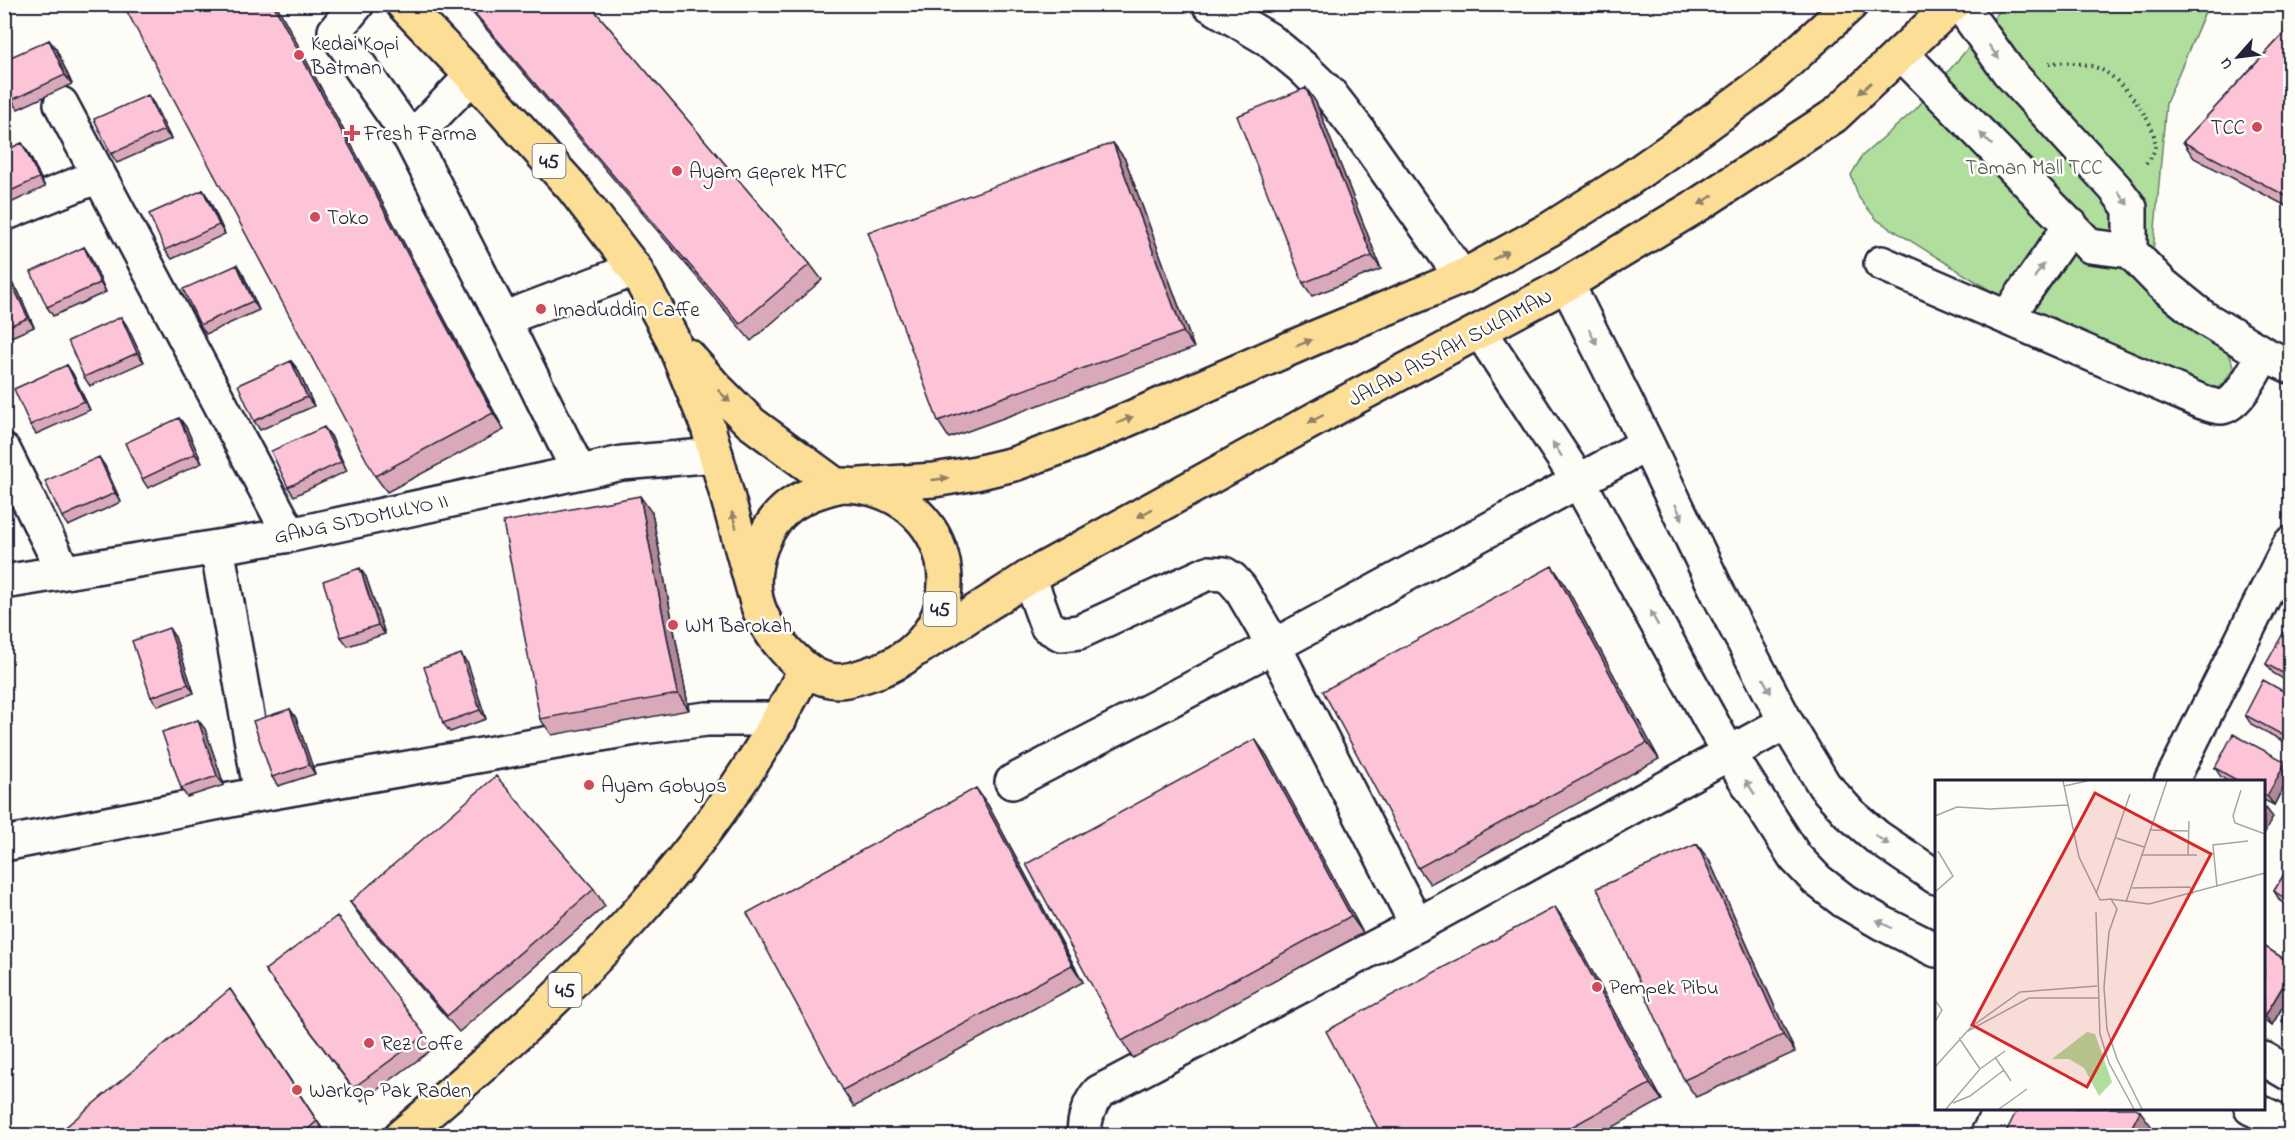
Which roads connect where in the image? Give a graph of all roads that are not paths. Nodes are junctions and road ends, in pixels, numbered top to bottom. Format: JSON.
{"nodes":[{"id":1,"x":357,"y":4,"type":"edge"},
{"id":2,"x":403,"y":4,"type":"edge"},
{"id":3,"x":1209,"y":4,"type":"edge"},
{"id":4,"x":1851,"y":4,"type":"edge"},
{"id":5,"x":1953,"y":4,"type":"edge"},
{"id":6,"x":1960,"y":4,"type":"edge"},
{"id":7,"x":1902,"y":54,"type":"junction"},
{"id":8,"x":472,"y":75,"type":"junction"},
{"id":9,"x":61,"y":104,"type":"dead end"},
{"id":10,"x":411,"y":139,"type":"junction"},
{"id":11,"x":98,"y":176,"type":"junction"},
{"id":12,"x":4,"y":214,"type":"edge"},
{"id":13,"x":2071,"y":225,"type":"junction"},
{"id":14,"x":2130,"y":251,"type":"junction"},
{"id":15,"x":1881,"y":263,"type":"dead end"},
{"id":16,"x":634,"y":268,"type":"junction"},
{"id":17,"x":1462,"y":277,"type":"junction"},
{"id":18,"x":1567,"y":284,"type":"junction"},
{"id":19,"x":2007,"y":317,"type":"junction"},
{"id":20,"x":503,"y":319,"type":"junction"},
{"id":21,"x":1480,"y":331,"type":"junction"},
{"id":22,"x":671,"y":336,"type":"junction"},
{"id":23,"x":2277,"y":360,"type":"edge"},
{"id":24,"x":1647,"y":444,"type":"junction"},
{"id":25,"x":4,"y":451,"type":"edge"},
{"id":26,"x":716,"y":455,"type":"junction"},
{"id":27,"x":578,"y":470,"type":"junction"},
{"id":28,"x":1578,"y":480,"type":"junction"},
{"id":29,"x":849,"y":486,"type":"junction"},
{"id":30,"x":290,"y":535,"type":"junction"},
{"id":31,"x":2290,"y":544,"type":"edge"},
{"id":32,"x":216,"y":547,"type":"junction"},
{"id":33,"x":64,"y":572,"type":"junction"},
{"id":34,"x":1029,"y":577,"type":"junction"},
{"id":35,"x":4,"y":582,"type":"edge"},
{"id":36,"x":756,"y":597,"type":"junction"},
{"id":37,"x":1274,"y":646,"type":"junction"},
{"id":38,"x":917,"y":649,"type":"junction"},
{"id":39,"x":805,"y":670,"type":"junction"},
{"id":40,"x":780,"y":719,"type":"junction"},
{"id":41,"x":1786,"y":722,"type":"junction"},
{"id":42,"x":1728,"y":752,"type":"junction"},
{"id":43,"x":2172,"y":780,"type":"edge"},
{"id":44,"x":1012,"y":782,"type":"dead end"},
{"id":45,"x":261,"y":794,"type":"junction"},
{"id":46,"x":4,"y":844,"type":"edge"},
{"id":47,"x":1935,"y":876,"type":"edge"},
{"id":48,"x":1417,"y":925,"type":"junction"},
{"id":49,"x":1935,"y":950,"type":"edge"},
{"id":50,"x":2265,"y":1060,"type":"edge"},
{"id":51,"x":2290,"y":1074,"type":"edge"},
{"id":52,"x":2000,"y":1110,"type":"edge"},
{"id":53,"x":2255,"y":1110,"type":"edge"},
{"id":54,"x":2290,"y":1126,"type":"edge"},
{"id":55,"x":401,"y":1136,"type":"edge"},
{"id":56,"x":1084,"y":1136,"type":"edge"},
{"id":57,"x":1987,"y":1136,"type":"edge"}],
"edges":[{"from":1,"to":10,"type":"street"},
{"from":2,"to":8,"type":"main road","number":"45"},
{"from":3,"to":17,"type":"street"},
{"from":17,"to":4,"type":"main road","one_way":true},
{"from":5,"to":7,"type":"main road","name":"JALAN AISYAH SULAIMAN"},
{"from":6,"to":14,"type":"street","one_way":true},
{"from":13,"to":7,"type":"street","one_way":true},
{"from":7,"to":18,"type":"main road","name":"JALAN AISYAH SULAIMAN","one_way":true},
{"from":8,"to":10,"type":"street"},
{"from":8,"to":16,"type":"main road","number":"45"},
{"from":9,"to":11,"type":"street"},
{"from":10,"to":20,"type":"street"},
{"from":11,"to":12,"type":"street"},
{"from":11,"to":30,"type":"street"},
{"from":13,"to":14,"type":"street"},
{"from":19,"to":13,"type":"street","one_way":true},
{"from":14,"to":23,"type":"street"},
{"from":15,"to":19,"type":"street"},
{"from":16,"to":20,"type":"street"},
{"from":16,"to":22,"type":"main road","number":"45"},
{"from":29,"to":17,"type":"main road","one_way":true},
{"from":18,"to":21,"type":"main road","name":"JALAN AISYAH SULAIMAN"},
{"from":18,"to":24,"type":"street","one_way":true},
{"from":19,"to":23,"type":"street"},
{"from":20,"to":27,"type":"street"},
{"from":28,"to":21,"type":"street","one_way":true},
{"from":21,"to":34,"type":"main road","name":"JALAN AISYAH SULAIMAN","one_way":true},
{"from":22,"to":26,"type":"main road","number":"45"},
{"from":22,"to":29,"type":"main road","number":"45","one_way":true},
{"from":24,"to":28,"type":"street"},
{"from":24,"to":41,"type":"street","one_way":true},
{"from":25,"to":33,"type":"street"},
{"from":26,"to":27,"type":"street","name":"GANG SIDOMULYO II"},
{"from":36,"to":26,"type":"main road","number":"45","one_way":true},
{"from":27,"to":30,"type":"street","name":"GANG SIDOMULYO II"},
{"from":28,"to":37,"type":"street"},
{"from":42,"to":28,"type":"street","one_way":true},
{"from":29,"to":36,"type":"main road","number":"45"},
{"from":29,"to":38,"type":"main road","number":"45"},
{"from":30,"to":32,"type":"street","name":"GANG SIDOMULYO II"},
{"from":31,"to":43,"type":"street"},
{"from":32,"to":33,"type":"street","name":"GANG SIDOMULYO II"},
{"from":32,"to":45,"type":"street"},
{"from":33,"to":35,"type":"street","name":"GANG SIDOMULYO II"},
{"from":34,"to":37,"type":"street"},
{"from":34,"to":38,"type":"main road","name":"JALAN AISYAH SULAIMAN"},
{"from":36,"to":39,"type":"main road","number":"45"},
{"from":37,"to":44,"type":"street"},
{"from":37,"to":48,"type":"street"},
{"from":38,"to":39,"type":"main road","number":"45"},
{"from":39,"to":40,"type":"main road","number":"45"},
{"from":40,"to":45,"type":"street"},
{"from":40,"to":55,"type":"main road","number":"45"},
{"from":41,"to":42,"type":"street"},
{"from":41,"to":47,"type":"street","one_way":true},
{"from":42,"to":48,"type":"street"},
{"from":49,"to":42,"type":"street","one_way":true},
{"from":45,"to":46,"type":"street"},
{"from":48,"to":56,"type":"street"},
{"from":50,"to":51,"type":"street"},
{"from":52,"to":57,"type":"street"},
{"from":53,"to":54,"type":"street"}]}
